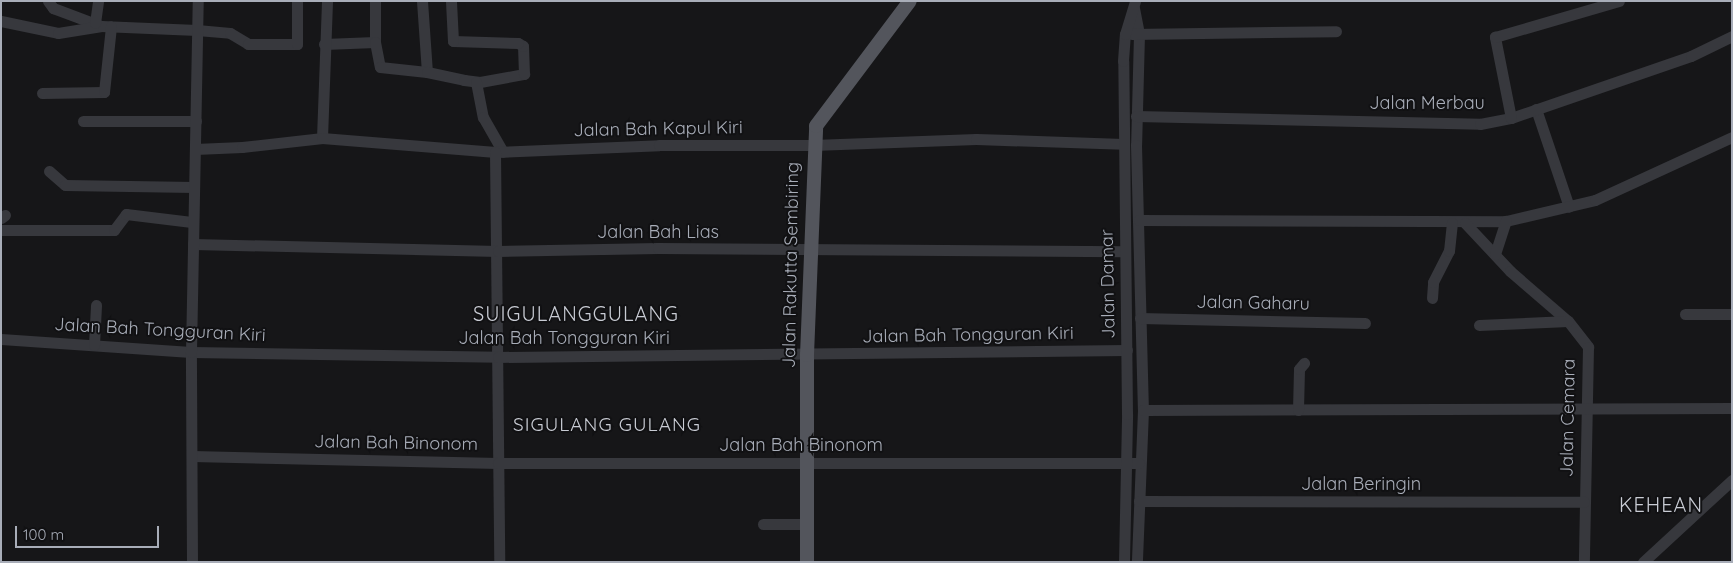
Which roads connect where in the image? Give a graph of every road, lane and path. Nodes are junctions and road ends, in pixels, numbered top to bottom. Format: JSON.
{"nodes":[{"id":1,"x":48,"y":1,"type":"edge"},
{"id":2,"x":98,"y":1,"type":"edge"},
{"id":3,"x":198,"y":1,"type":"edge"},
{"id":4,"x":297,"y":1,"type":"edge"},
{"id":5,"x":327,"y":1,"type":"edge"},
{"id":6,"x":375,"y":1,"type":"edge"},
{"id":7,"x":422,"y":1,"type":"edge"},
{"id":8,"x":451,"y":1,"type":"edge"},
{"id":9,"x":910,"y":1,"type":"edge"},
{"id":10,"x":1619,"y":1,"type":"edge"},
{"id":11,"x":1134,"y":4,"type":"edge"},
{"id":12,"x":1,"y":21,"type":"edge"},
{"id":13,"x":102,"y":25,"type":"junction"},
{"id":14,"x":198,"y":30,"type":"junction"},
{"id":15,"x":1336,"y":31,"type":"dead end"},
{"id":16,"x":1125,"y":34,"type":"junction"},
{"id":17,"x":1139,"y":34,"type":"junction"},
{"id":18,"x":1732,"y":36,"type":"edge"},
{"id":19,"x":375,"y":42,"type":"junction"},
{"id":20,"x":324,"y":44,"type":"junction"},
{"id":21,"x":427,"y":72,"type":"junction"},
{"id":22,"x":476,"y":82,"type":"junction"},
{"id":23,"x":42,"y":94,"type":"dead end"},
{"id":24,"x":1536,"y":109,"type":"junction"},
{"id":25,"x":1136,"y":116,"type":"junction"},
{"id":26,"x":1511,"y":118,"type":"junction"},
{"id":27,"x":83,"y":121,"type":"dead end"},
{"id":28,"x":196,"y":122,"type":"junction"},
{"id":29,"x":1732,"y":137,"type":"edge"},
{"id":30,"x":322,"y":138,"type":"junction"},
{"id":31,"x":813,"y":144,"type":"junction"},
{"id":32,"x":1123,"y":144,"type":"junction"},
{"id":33,"x":195,"y":149,"type":"junction"},
{"id":34,"x":499,"y":152,"type":"junction"},
{"id":35,"x":49,"y":171,"type":"dead end"},
{"id":36,"x":194,"y":187,"type":"junction"},
{"id":37,"x":1569,"y":207,"type":"junction"},
{"id":38,"x":1139,"y":220,"type":"junction"},
{"id":39,"x":1506,"y":221,"type":"junction"},
{"id":40,"x":192,"y":222,"type":"junction"},
{"id":41,"x":1452,"y":223,"type":"junction"},
{"id":42,"x":1465,"y":224,"type":"junction"},
{"id":43,"x":1,"y":230,"type":"edge"},
{"id":44,"x":193,"y":244,"type":"junction"},
{"id":45,"x":810,"y":251,"type":"junction"},
{"id":46,"x":498,"y":252,"type":"junction"},
{"id":47,"x":1123,"y":252,"type":"junction"},
{"id":48,"x":1495,"y":254,"type":"junction"},
{"id":49,"x":1432,"y":298,"type":"dead end"},
{"id":50,"x":96,"y":305,"type":"dead end"},
{"id":51,"x":1685,"y":314,"type":"dead end"},
{"id":52,"x":1732,"y":314,"type":"edge"},
{"id":53,"x":1140,"y":318,"type":"junction"},
{"id":54,"x":1568,"y":321,"type":"junction"},
{"id":55,"x":1365,"y":323,"type":"dead end"},
{"id":56,"x":1479,"y":325,"type":"dead end"},
{"id":57,"x":1590,"y":327,"type":"dead end"},
{"id":58,"x":1582,"y":336,"type":"junction"},
{"id":59,"x":1,"y":339,"type":"edge"},
{"id":60,"x":94,"y":345,"type":"junction"},
{"id":61,"x":1127,"y":350,"type":"junction"},
{"id":62,"x":191,"y":352,"type":"junction"},
{"id":63,"x":808,"y":355,"type":"junction"},
{"id":64,"x":498,"y":357,"type":"junction"},
{"id":65,"x":1304,"y":363,"type":"dead end"},
{"id":66,"x":1587,"y":408,"type":"junction"},
{"id":67,"x":1732,"y":408,"type":"edge"},
{"id":68,"x":1143,"y":410,"type":"junction"},
{"id":69,"x":1298,"y":410,"type":"junction"},
{"id":70,"x":192,"y":456,"type":"junction"},
{"id":71,"x":808,"y":462,"type":"junction"},
{"id":72,"x":498,"y":463,"type":"junction"},
{"id":73,"x":1139,"y":463,"type":"junction"},
{"id":74,"x":1126,"y":464,"type":"junction"},
{"id":75,"x":1732,"y":480,"type":"edge"},
{"id":76,"x":1139,"y":500,"type":"junction"},
{"id":77,"x":1584,"y":502,"type":"junction"},
{"id":78,"x":763,"y":524,"type":"dead end"},
{"id":79,"x":807,"y":524,"type":"junction"},
{"id":80,"x":1131,"y":534,"type":"junction"},
{"id":81,"x":192,"y":562,"type":"edge"},
{"id":82,"x":499,"y":562,"type":"edge"},
{"id":83,"x":807,"y":562,"type":"edge"},
{"id":84,"x":1124,"y":562,"type":"edge"},
{"id":85,"x":1137,"y":562,"type":"edge"},
{"id":86,"x":1584,"y":562,"type":"edge"},
{"id":87,"x":1643,"y":562,"type":"edge"}],
"edges":[{"from":1,"to":13,"type":"street"},
{"from":2,"to":13,"type":"street"},
{"from":3,"to":14,"type":"street"},
{"from":4,"to":14,"type":"street"},
{"from":5,"to":20,"type":"street"},
{"from":6,"to":19,"type":"street"},
{"from":7,"to":21,"type":"street"},
{"from":8,"to":22,"type":"street"},
{"from":9,"to":31,"type":"main road","name":"Jalan Rakutta Sembiring"},
{"from":10,"to":26,"type":"street"},
{"from":11,"to":16,"type":"street","name":"Jalan Damar"},
{"from":11,"to":17,"type":"street","name":"Jalan Damar"},
{"from":12,"to":13,"type":"street"},
{"from":13,"to":14,"type":"street"},
{"from":13,"to":23,"type":"street"},
{"from":14,"to":28,"type":"street"},
{"from":15,"to":17,"type":"street"},
{"from":16,"to":17,"type":"street"},
{"from":16,"to":32,"type":"street","name":"Jalan Damar"},
{"from":17,"to":25,"type":"street","name":"Jalan Damar"},
{"from":18,"to":24,"type":"street","name":"Jalan Merbau"},
{"from":19,"to":20,"type":"street"},
{"from":19,"to":21,"type":"street"},
{"from":20,"to":30,"type":"street"},
{"from":21,"to":22,"type":"street"},
{"from":22,"to":34,"type":"street"},
{"from":24,"to":26,"type":"street","name":"Jalan Merbau"},
{"from":24,"to":37,"type":"street"},
{"from":25,"to":26,"type":"street","name":"Jalan Merbau"},
{"from":25,"to":38,"type":"street","name":"Jalan Damar"},
{"from":27,"to":28,"type":"street"},
{"from":28,"to":33,"type":"street"},
{"from":29,"to":37,"type":"street"},
{"from":30,"to":33,"type":"street","name":"Jalan Bah Kapul Kiri"},
{"from":30,"to":34,"type":"street","name":"Jalan Bah Kapul Kiri"},
{"from":31,"to":32,"type":"street","name":"Jalan Bah Kapul Kiri"},
{"from":31,"to":34,"type":"street","name":"Jalan Bah Kapul Kiri"},
{"from":31,"to":45,"type":"main road","name":"Jalan Rakutta Sembiring"},
{"from":32,"to":47,"type":"street","name":"Jalan Damar"},
{"from":33,"to":36,"type":"street"},
{"from":34,"to":46,"type":"street"},
{"from":35,"to":36,"type":"street"},
{"from":36,"to":40,"type":"street"},
{"from":37,"to":39,"type":"street"},
{"from":38,"to":41,"type":"street"},
{"from":38,"to":53,"type":"street","name":"Jalan Damar"},
{"from":39,"to":42,"type":"street"},
{"from":39,"to":48,"type":"street"},
{"from":40,"to":43,"type":"street"},
{"from":40,"to":44,"type":"street"},
{"from":41,"to":42,"type":"street"},
{"from":41,"to":49,"type":"street"},
{"from":42,"to":48,"type":"street","name":"Jalan Cemara"},
{"from":44,"to":46,"type":"street","name":"Jalan Bah Lias"},
{"from":44,"to":62,"type":"street"},
{"from":45,"to":46,"type":"street","name":"Jalan Bah Lias"},
{"from":45,"to":47,"type":"street","name":"Jalan Bah Lias"},
{"from":45,"to":63,"type":"main road","name":"Jalan Rakutta Sembiring"},
{"from":46,"to":64,"type":"street"},
{"from":47,"to":61,"type":"street","name":"Jalan Damar"},
{"from":48,"to":54,"type":"street","name":"Jalan Cemara"},
{"from":50,"to":60,"type":"street"},
{"from":51,"to":52,"type":"street"},
{"from":53,"to":55,"type":"street","name":"Jalan Gaharu"},
{"from":53,"to":68,"type":"street","name":"Jalan Damar"},
{"from":54,"to":56,"type":"street"},
{"from":54,"to":58,"type":"street","name":"Jalan Cemara"},
{"from":57,"to":58,"type":"street"},
{"from":58,"to":66,"type":"street","name":"Jalan Cemara"},
{"from":59,"to":60,"type":"street","name":"Jalan Bah Tongguran Kiri"},
{"from":60,"to":62,"type":"street","name":"Jalan Bah Tongguran Kiri"},
{"from":61,"to":63,"type":"street","name":"Jalan Bah Tongguran Kiri"},
{"from":61,"to":74,"type":"street","name":"Jalan Damar"},
{"from":62,"to":64,"type":"street","name":"Jalan Bah Tongguran Kiri"},
{"from":62,"to":70,"type":"street"},
{"from":63,"to":64,"type":"street","name":"Jalan Bah Tongguran Kiri"},
{"from":63,"to":71,"type":"main road","name":"Jalan Rakutta Sembiring"},
{"from":64,"to":72,"type":"street"},
{"from":65,"to":69,"type":"street"},
{"from":66,"to":67,"type":"street"},
{"from":66,"to":69,"type":"street"},
{"from":66,"to":77,"type":"street","name":"Jalan Cemara"},
{"from":68,"to":69,"type":"street"},
{"from":68,"to":73,"type":"street","name":"Jalan Damar"},
{"from":70,"to":72,"type":"street","name":"Jalan Bah Binonom"},
{"from":70,"to":81,"type":"street"},
{"from":71,"to":72,"type":"street","name":"Jalan Bah Binonom"},
{"from":71,"to":74,"type":"street","name":"Jalan Bah Binonom"},
{"from":71,"to":79,"type":"main road","name":"Jalan Rakutta Sembiring"},
{"from":72,"to":82,"type":"street"},
{"from":73,"to":74,"type":"street","name":"Jalan Bah Binonom"},
{"from":73,"to":76,"type":"street","name":"Jalan Damar"},
{"from":74,"to":80,"type":"street","name":"Jalan Damar"},
{"from":75,"to":87,"type":"street"},
{"from":76,"to":77,"type":"street","name":"Jalan Beringin"},
{"from":76,"to":80,"type":"street","name":"Jalan Damar"},
{"from":77,"to":86,"type":"street","name":"Jalan Cemara"},
{"from":78,"to":79,"type":"street"},
{"from":79,"to":83,"type":"main road","name":"Jalan Rakutta Sembiring"},
{"from":80,"to":84,"type":"street","name":"Jalan Damar"},
{"from":80,"to":85,"type":"street","name":"Jalan Damar"}]}
